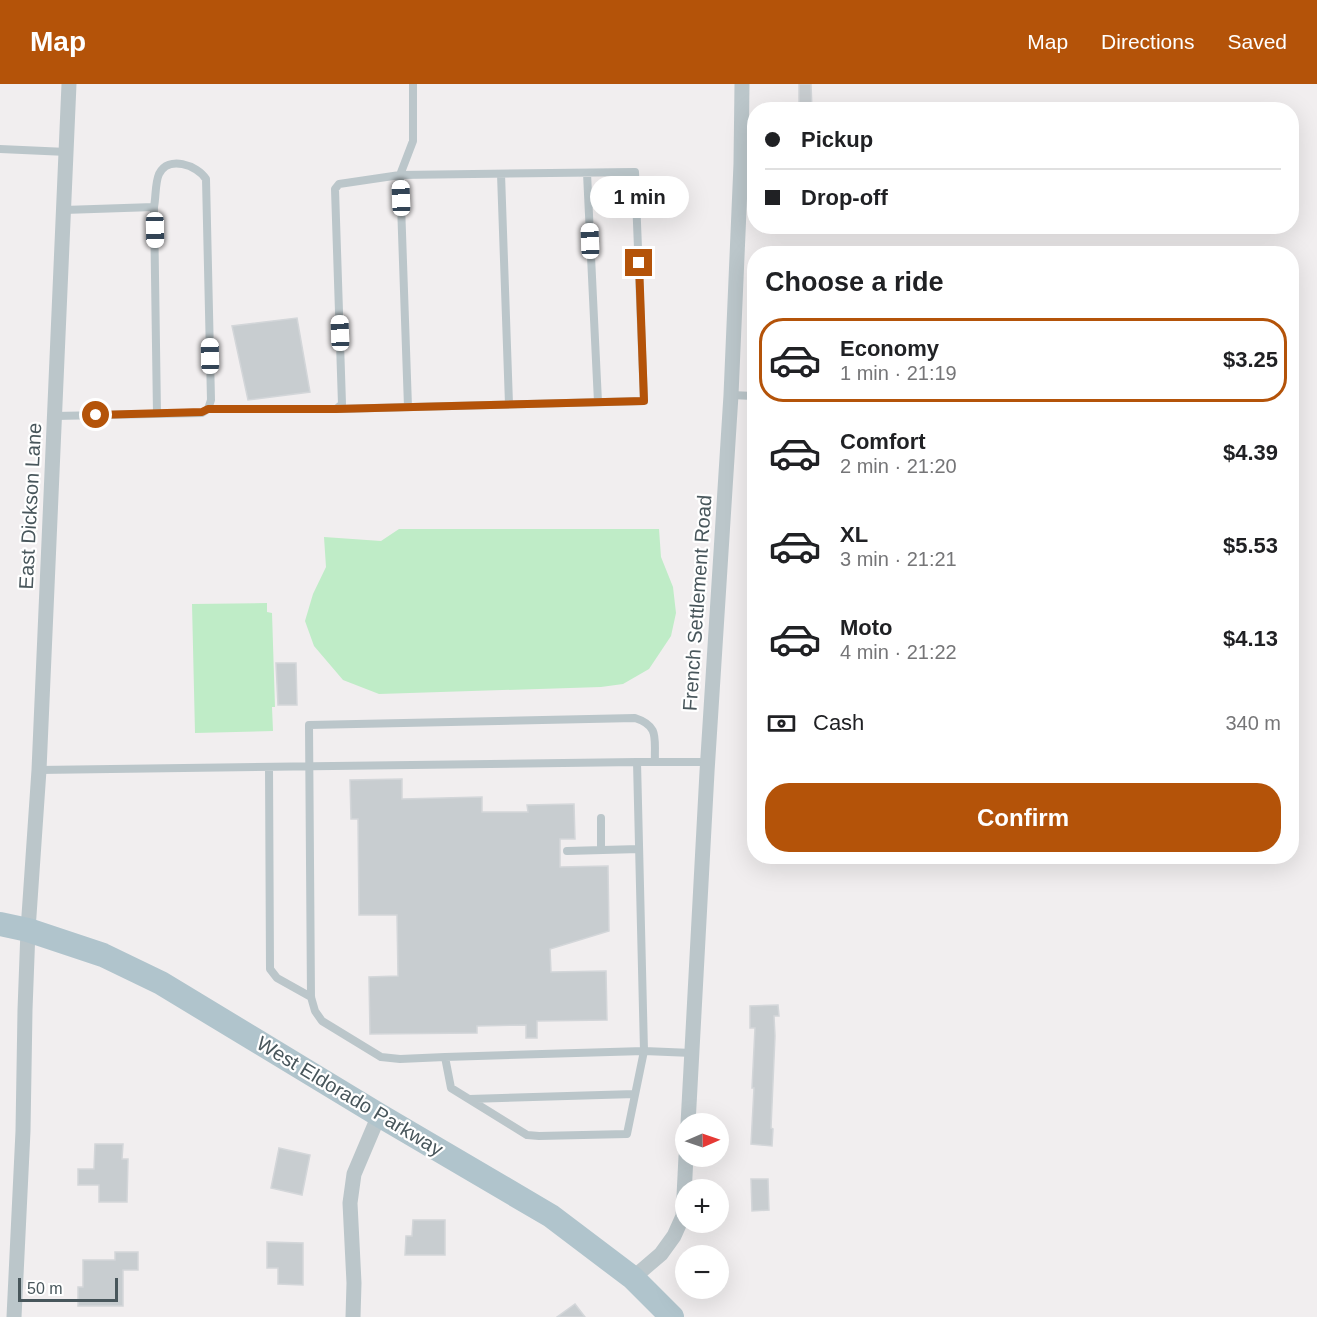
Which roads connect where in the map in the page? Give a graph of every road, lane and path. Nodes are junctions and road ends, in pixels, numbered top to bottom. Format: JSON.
{"nodes":[{"id":1,"x":69,"y":84,"type":"edge"},
{"id":2,"x":413,"y":84,"type":"edge"},
{"id":3,"x":742,"y":84,"type":"edge"},
{"id":4,"x":0,"y":149,"type":"edge"},
{"id":5,"x":67,"y":152,"type":"junction"},
{"id":6,"x":587,"y":172,"type":"junction"},
{"id":7,"x":501,"y":174,"type":"junction"},
{"id":8,"x":400,"y":175,"type":"junction"},
{"id":9,"x":154,"y":207,"type":"junction"},
{"id":10,"x":64,"y":210,"type":"junction"},
{"id":11,"x":731,"y":395,"type":"junction"},
{"id":12,"x":747,"y":396,"type":"edge"},
{"id":13,"x":598,"y":402,"type":"junction"},
{"id":14,"x":509,"y":404,"type":"junction"},
{"id":15,"x":408,"y":407,"type":"junction"},
{"id":16,"x":208,"y":409,"type":"junction"},
{"id":17,"x":336,"y":409,"type":"junction"},
{"id":18,"x":157,"y":414,"type":"junction"},
{"id":19,"x":55,"y":416,"type":"junction"},
{"id":20,"x":637,"y":762,"type":"junction"},
{"id":21,"x":655,"y":762,"type":"junction"},
{"id":22,"x":707,"y":762,"type":"junction"},
{"id":23,"x":269,"y":766,"type":"junction"},
{"id":24,"x":309,"y":766,"type":"junction"},
{"id":25,"x":39,"y":770,"type":"junction"},
{"id":26,"x":601,"y":818,"type":"dead end"},
{"id":27,"x":639,"y":849,"type":"junction"},
{"id":28,"x":601,"y":850,"type":"junction"},
{"id":29,"x":567,"y":851,"type":"dead end"},
{"id":30,"x":0,"y":924,"type":"edge"},
{"id":31,"x":28,"y":930,"type":"junction"},
{"id":32,"x":311,"y":997,"type":"junction"},
{"id":33,"x":644,"y":1051,"type":"junction"},
{"id":34,"x":692,"y":1053,"type":"junction"},
{"id":35,"x":445,"y":1057,"type":"junction"},
{"id":36,"x":635,"y":1094,"type":"junction"},
{"id":37,"x":469,"y":1099,"type":"junction"},
{"id":38,"x":689,"y":1113,"type":"edge"},
{"id":39,"x":379,"y":1115,"type":"junction"},
{"id":40,"x":685,"y":1167,"type":"edge"},
{"id":41,"x":633,"y":1278,"type":"junction"},
{"id":42,"x":14,"y":1317,"type":"edge"},
{"id":43,"x":354,"y":1317,"type":"edge"},
{"id":44,"x":672,"y":1317,"type":"edge"}],
"edges":[{"from":1,"to":5,"type":"street","name":"East Dickson Lane"},
{"from":2,"to":8,"type":"lane"},
{"from":3,"to":11,"type":"street","name":"French Settlement Road"},
{"from":4,"to":5,"type":"lane"},
{"from":5,"to":10,"type":"street","name":"East Dickson Lane"},
{"from":6,"to":7,"type":"lane"},
{"from":6,"to":13,"type":"lane"},
{"from":6,"to":13,"type":"lane"},
{"from":7,"to":8,"type":"lane"},
{"from":7,"to":14,"type":"lane"},
{"from":8,"to":15,"type":"lane"},
{"from":8,"to":17,"type":"lane"},
{"from":9,"to":10,"type":"lane"},
{"from":9,"to":16,"type":"lane"},
{"from":9,"to":18,"type":"lane"},
{"from":10,"to":19,"type":"street","name":"East Dickson Lane"},
{"from":11,"to":12,"type":"lane"},
{"from":11,"to":22,"type":"street","name":"French Settlement Road"},
{"from":13,"to":14,"type":"lane"},
{"from":14,"to":15,"type":"lane"},
{"from":15,"to":17,"type":"lane"},
{"from":16,"to":17,"type":"lane"},
{"from":16,"to":18,"type":"lane"},
{"from":18,"to":19,"type":"lane"},
{"from":19,"to":25,"type":"street","name":"East Dickson Lane"},
{"from":20,"to":21,"type":"lane"},
{"from":20,"to":24,"type":"lane"},
{"from":20,"to":27,"type":"lane"},
{"from":21,"to":22,"type":"lane"},
{"from":21,"to":24,"type":"lane"},
{"from":22,"to":34,"type":"street","name":"French Settlement Road"},
{"from":23,"to":24,"type":"lane"},
{"from":23,"to":25,"type":"lane"},
{"from":23,"to":32,"type":"lane"},
{"from":24,"to":32,"type":"lane"},
{"from":25,"to":31,"type":"street","name":"East Dickson Lane"},
{"from":26,"to":28,"type":"lane"},
{"from":27,"to":28,"type":"lane"},
{"from":27,"to":33,"type":"lane"},
{"from":28,"to":29,"type":"lane"},
{"from":30,"to":31,"type":"main road","name":"West Eldorado Parkway"},
{"from":31,"to":39,"type":"main road","name":"West Eldorado Parkway"},
{"from":31,"to":42,"type":"street","name":"East Dickson Lane"},
{"from":32,"to":35,"type":"lane"},
{"from":33,"to":34,"type":"lane"},
{"from":33,"to":35,"type":"lane"},
{"from":33,"to":36,"type":"lane"},
{"from":34,"to":38,"type":"street","name":"French Settlement Road"},
{"from":35,"to":37,"type":"lane"},
{"from":36,"to":37,"type":"lane"},
{"from":36,"to":37,"type":"lane"},
{"from":39,"to":41,"type":"main road","name":"West Eldorado Parkway"},
{"from":39,"to":43,"type":"street"},
{"from":40,"to":41,"type":"street"},
{"from":41,"to":44,"type":"main road","name":"West Eldorado Parkway"}]}
